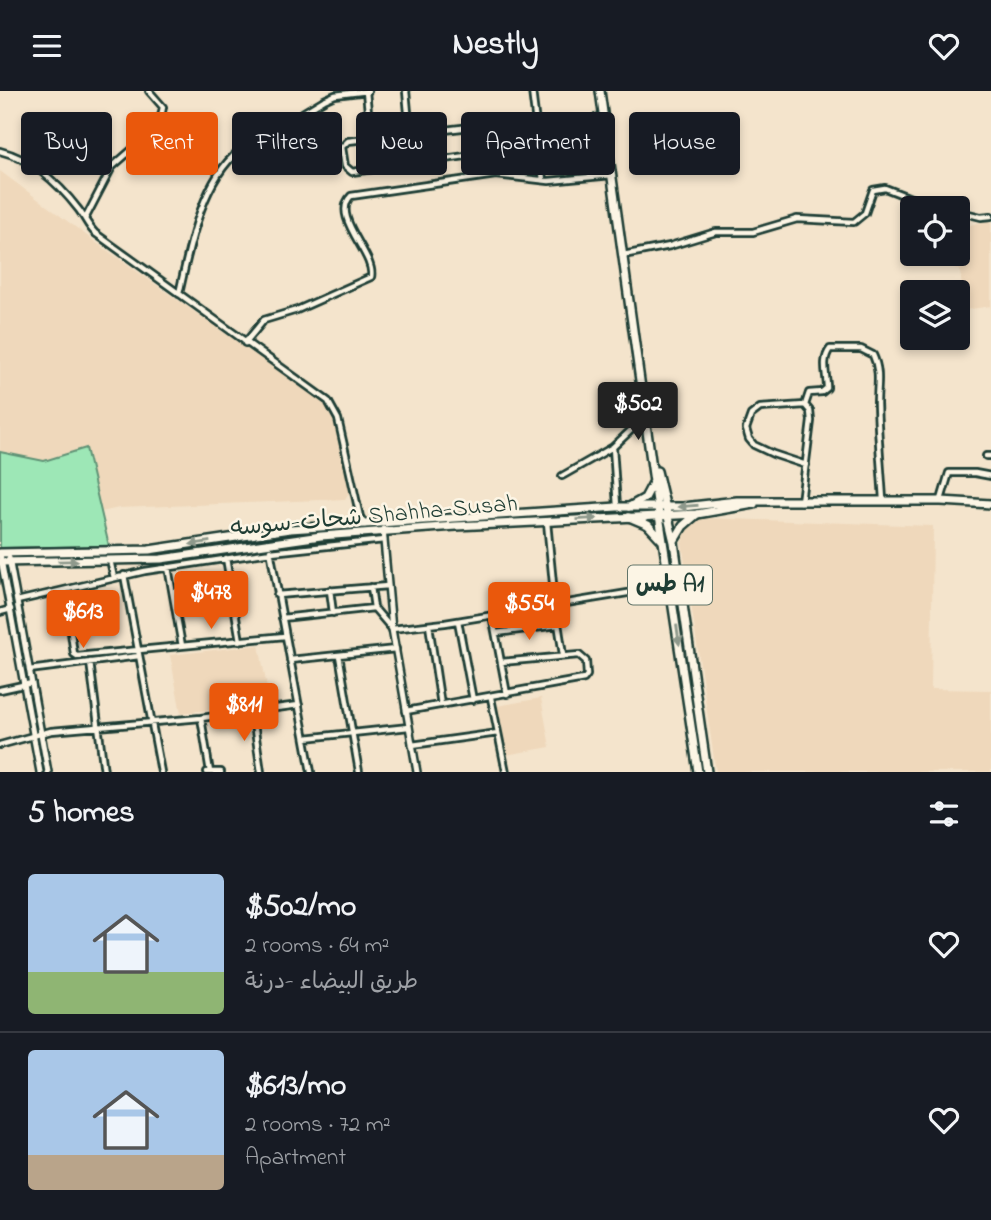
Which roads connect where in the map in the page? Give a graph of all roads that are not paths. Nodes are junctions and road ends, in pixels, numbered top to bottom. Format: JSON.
{"nodes":[{"id":1,"x":149,"y":91,"type":"edge"},
{"id":2,"x":367,"y":91,"type":"edge"},
{"id":3,"x":407,"y":91,"type":"edge"},
{"id":4,"x":532,"y":91,"type":"edge"},
{"id":5,"x":600,"y":91,"type":"edge"},
{"id":6,"x":348,"y":92,"type":"edge"},
{"id":7,"x":368,"y":112,"type":"edge"},
{"id":8,"x":408,"y":112,"type":"edge"},
{"id":9,"x":534,"y":112,"type":"edge"},
{"id":10,"x":603,"y":112,"type":"edge"},
{"id":11,"x":356,"y":141,"type":"edge"},
{"id":12,"x":0,"y":151,"type":"edge"},
{"id":13,"x":356,"y":171,"type":"edge"},
{"id":14,"x":542,"y":175,"type":"edge"},
{"id":15,"x":612,"y":175,"type":"joint"},
{"id":16,"x":543,"y":181,"type":"junction"},
{"id":17,"x":905,"y":196,"type":"edge"},
{"id":18,"x":970,"y":214,"type":"edge"},
{"id":19,"x":991,"y":216,"type":"edge"},
{"id":20,"x":85,"y":219,"type":"junction"},
{"id":21,"x":623,"y":255,"type":"junction"},
{"id":22,"x":179,"y":294,"type":"junction"},
{"id":23,"x":245,"y":343,"type":"junction"},
{"id":24,"x":644,"y":398,"type":"junction"},
{"id":25,"x":805,"y":405,"type":"junction"},
{"id":26,"x":645,"y":417,"type":"junction"},
{"id":27,"x":613,"y":447,"type":"junction"},
{"id":28,"x":806,"y":465,"type":"junction"},
{"id":29,"x":562,"y":476,"type":"dead end"},
{"id":30,"x":991,"y":476,"type":"edge"},
{"id":31,"x":653,"y":482,"type":"junction"},
{"id":32,"x":883,"y":501,"type":"junction"},
{"id":33,"x":941,"y":501,"type":"junction"},
{"id":34,"x":802,"y":502,"type":"junction"},
{"id":35,"x":758,"y":503,"type":"junction"},
{"id":36,"x":991,"y":504,"type":"edge"},
{"id":37,"x":617,"y":507,"type":"junction"},
{"id":38,"x":629,"y":507,"type":"junction"},
{"id":39,"x":662,"y":507,"type":"junction"},
{"id":40,"x":697,"y":514,"type":"junction"},
{"id":41,"x":659,"y":516,"type":"junction"},
{"id":42,"x":669,"y":516,"type":"junction"},
{"id":43,"x":629,"y":517,"type":"junction"},
{"id":44,"x":547,"y":522,"type":"junction"},
{"id":45,"x":382,"y":523,"type":"junction"},
{"id":46,"x":366,"y":529,"type":"junction"},
{"id":47,"x":383,"y":536,"type":"junction"},
{"id":48,"x":662,"y":540,"type":"junction"},
{"id":49,"x":270,"y":542,"type":"junction"},
{"id":50,"x":674,"y":542,"type":"junction"},
{"id":51,"x":271,"y":552,"type":"junction"},
{"id":52,"x":226,"y":558,"type":"junction"},
{"id":53,"x":110,"y":560,"type":"junction"},
{"id":54,"x":3,"y":561,"type":"edge"},
{"id":55,"x":168,"y":567,"type":"junction"},
{"id":56,"x":124,"y":575,"type":"junction"},
{"id":57,"x":114,"y":578,"type":"junction"},
{"id":58,"x":229,"y":579,"type":"junction"},
{"id":59,"x":388,"y":586,"type":"junction"},
{"id":60,"x":670,"y":586,"type":"junction"},
{"id":61,"x":371,"y":587,"type":"junction"},
{"id":62,"x":65,"y":590,"type":"junction"},
{"id":63,"x":330,"y":590,"type":"junction"},
{"id":64,"x":173,"y":593,"type":"junction"},
{"id":65,"x":277,"y":595,"type":"junction"},
{"id":66,"x":17,"y":601,"type":"junction"},
{"id":67,"x":555,"y":604,"type":"junction"},
{"id":68,"x":374,"y":608,"type":"junction"},
{"id":69,"x":11,"y":609,"type":"junction"},
{"id":70,"x":0,"y":612,"type":"edge"},
{"id":71,"x":333,"y":613,"type":"junction"},
{"id":72,"x":492,"y":615,"type":"junction"},
{"id":73,"x":282,"y":618,"type":"junction"},
{"id":74,"x":458,"y":621,"type":"junction"},
{"id":75,"x":429,"y":625,"type":"junction"},
{"id":76,"x":558,"y":625,"type":"junction"},
{"id":77,"x":392,"y":628,"type":"junction"},
{"id":78,"x":495,"y":633,"type":"junction"},
{"id":79,"x":285,"y":636,"type":"junction"},
{"id":80,"x":240,"y":641,"type":"junction"},
{"id":81,"x":182,"y":646,"type":"junction"},
{"id":82,"x":396,"y":649,"type":"junction"},
{"id":83,"x":139,"y":653,"type":"junction"},
{"id":84,"x":339,"y":655,"type":"junction"},
{"id":85,"x":563,"y":655,"type":"junction"},
{"id":86,"x":290,"y":660,"type":"junction"},
{"id":87,"x":90,"y":662,"type":"junction"},
{"id":88,"x":501,"y":662,"type":"junction"},
{"id":89,"x":29,"y":670,"type":"junction"},
{"id":90,"x":32,"y":683,"type":"junction"},
{"id":91,"x":24,"y":684,"type":"junction"},
{"id":92,"x":0,"y":690,"type":"edge"},
{"id":93,"x":507,"y":694,"type":"junction"},
{"id":94,"x":491,"y":697,"type":"junction"},
{"id":95,"x":473,"y":700,"type":"junction"},
{"id":96,"x":299,"y":705,"type":"junction"},
{"id":97,"x":441,"y":705,"type":"junction"},
{"id":98,"x":252,"y":711,"type":"junction"},
{"id":99,"x":406,"y":711,"type":"junction"},
{"id":100,"x":201,"y":718,"type":"junction"},
{"id":101,"x":152,"y":721,"type":"junction"},
{"id":102,"x":98,"y":726,"type":"junction"},
{"id":103,"x":409,"y":727,"type":"junction"},
{"id":104,"x":41,"y":733,"type":"junction"},
{"id":105,"x":352,"y":733,"type":"junction"},
{"id":106,"x":498,"y":733,"type":"junction"},
{"id":107,"x":33,"y":735,"type":"junction"},
{"id":108,"x":305,"y":738,"type":"junction"},
{"id":109,"x":0,"y":745,"type":"edge"},
{"id":110,"x":412,"y":745,"type":"junction"},
{"id":111,"x":40,"y":772,"type":"edge"},
{"id":112,"x":48,"y":772,"type":"edge"},
{"id":113,"x":104,"y":772,"type":"edge"},
{"id":114,"x":161,"y":772,"type":"edge"},
{"id":115,"x":209,"y":772,"type":"edge"},
{"id":116,"x":221,"y":772,"type":"edge"},
{"id":117,"x":261,"y":772,"type":"edge"},
{"id":118,"x":311,"y":772,"type":"edge"},
{"id":119,"x":359,"y":772,"type":"edge"},
{"id":120,"x":417,"y":772,"type":"edge"},
{"id":121,"x":506,"y":772,"type":"edge"},
{"id":122,"x":698,"y":772,"type":"edge"},
{"id":123,"x":707,"y":772,"type":"edge"}],
"edges":[{"from":1,"to":20,"type":"street"},
{"from":2,"to":6,"type":"street"},
{"from":2,"to":7,"type":"street"},
{"from":3,"to":8,"type":"street"},
{"from":4,"to":9,"type":"street"},
{"from":5,"to":10,"type":"main road","number":"طس A1"},
{"from":6,"to":22,"type":"street"},
{"from":11,"to":13,"type":"street"},
{"from":12,"to":20,"type":"street"},
{"from":14,"to":16,"type":"street"},
{"from":15,"to":16,"type":"street"},
{"from":15,"to":21,"type":"main road","number":"طس A1"},
{"from":16,"to":23,"type":"street"},
{"from":17,"to":21,"type":"street"},
{"from":18,"to":19,"type":"street"},
{"from":20,"to":22,"type":"street"},
{"from":21,"to":24,"type":"main road","number":"طس A1"},
{"from":22,"to":23,"type":"street"},
{"from":23,"to":46,"type":"street"},
{"from":24,"to":26,"type":"main road","number":"طس A1"},
{"from":24,"to":39,"type":"main road"},
{"from":25,"to":28,"type":"street"},
{"from":25,"to":28,"type":"street"},
{"from":25,"to":32,"type":"street"},
{"from":26,"to":27,"type":"street"},
{"from":26,"to":31,"type":"main road","number":"طس A1"},
{"from":27,"to":29,"type":"street"},
{"from":27,"to":37,"type":"street"},
{"from":28,"to":34,"type":"street"},
{"from":30,"to":33,"type":"street"},
{"from":31,"to":38,"type":"main road"},
{"from":31,"to":39,"type":"main road","number":"طس A1"},
{"from":32,"to":33,"type":"main road"},
{"from":32,"to":34,"type":"main road"},
{"from":33,"to":36,"type":"main road"},
{"from":34,"to":35,"type":"main road"},
{"from":35,"to":39,"type":"main road","name":"شحات-سوسه Shahha-Susah","one_way":true},
{"from":35,"to":40,"type":"main road","name":"شحات-سوسه Shahha-Susah"},
{"from":37,"to":38,"type":"main road","name":"شحات-سوسه Shahha-Susah"},
{"from":37,"to":45,"type":"main road","name":"شحات-سوسه Shahha-Susah"},
{"from":38,"to":39,"type":"main road","name":"شحات-سوسه Shahha-Susah"},
{"from":39,"to":41,"type":"main road","number":"طس A1"},
{"from":39,"to":42,"type":"main road","number":"طس A1"},
{"from":40,"to":42,"type":"main road","name":"شحات-سوسه Shahha-Susah"},
{"from":40,"to":50,"type":"main road"},
{"from":41,"to":42,"type":"main road","name":"شحات-سوسه Shahha-Susah"},
{"from":41,"to":43,"type":"main road","name":"شحات-سوسه Shahha-Susah"},
{"from":41,"to":48,"type":"main road","number":"طس A1"},
{"from":42,"to":50,"type":"main road","number":"طس A1"},
{"from":44,"to":43,"type":"main road","name":"شحات-سوسه Shahha-Susah","one_way":true},
{"from":43,"to":48,"type":"main road"},
{"from":44,"to":47,"type":"main road","name":"شحات-سوسه Shahha-Susah"},
{"from":44,"to":67,"type":"street"},
{"from":45,"to":46,"type":"main road","name":"شحات-سوسه Shahha-Susah"},
{"from":45,"to":47,"type":"street"},
{"from":46,"to":47,"type":"main road","name":"شحات-سوسه Shahha-Susah"},
{"from":46,"to":49,"type":"main road","name":"شحات-سوسه Shahha-Susah"},
{"from":46,"to":54,"type":"main road","name":"شحات-سوسه Shahha-Susah","one_way":true},
{"from":47,"to":51,"type":"street"},
{"from":47,"to":59,"type":"street"},
{"from":48,"to":60,"type":"main road","number":"طس A1"},
{"from":49,"to":51,"type":"street"},
{"from":49,"to":53,"type":"main road","name":"شحات-سوسه Shahha-Susah"},
{"from":50,"to":123,"type":"main road","number":"طس A1"},
{"from":51,"to":52,"type":"street"},
{"from":51,"to":65,"type":"street"},
{"from":52,"to":55,"type":"street"},
{"from":52,"to":58,"type":"street"},
{"from":54,"to":53,"type":"main road","name":"شحات-سوسه Shahha-Susah","one_way":true},
{"from":53,"to":57,"type":"street"},
{"from":54,"to":66,"type":"street"},
{"from":54,"to":69,"type":"street"},
{"from":55,"to":56,"type":"street"},
{"from":55,"to":64,"type":"street"},
{"from":56,"to":57,"type":"street"},
{"from":56,"to":83,"type":"street"},
{"from":57,"to":62,"type":"street"},
{"from":58,"to":64,"type":"street"},
{"from":58,"to":80,"type":"street"},
{"from":59,"to":61,"type":"street"},
{"from":59,"to":77,"type":"street"},
{"from":60,"to":67,"type":"street"},
{"from":60,"to":122,"type":"main road","number":"طس A1","one_way":true},
{"from":61,"to":63,"type":"street"},
{"from":61,"to":68,"type":"street"},
{"from":62,"to":66,"type":"street"},
{"from":62,"to":83,"type":"street"},
{"from":63,"to":65,"type":"street"},
{"from":63,"to":71,"type":"street"},
{"from":64,"to":81,"type":"street"},
{"from":65,"to":73,"type":"street"},
{"from":66,"to":89,"type":"street"},
{"from":67,"to":72,"type":"street"},
{"from":67,"to":76,"type":"street"},
{"from":68,"to":71,"type":"street"},
{"from":68,"to":77,"type":"street"},
{"from":69,"to":70,"type":"street"},
{"from":69,"to":91,"type":"street"},
{"from":71,"to":73,"type":"street"},
{"from":72,"to":74,"type":"street"},
{"from":72,"to":78,"type":"street"},
{"from":73,"to":79,"type":"street"},
{"from":74,"to":75,"type":"street"},
{"from":74,"to":95,"type":"street"},
{"from":75,"to":77,"type":"street"},
{"from":75,"to":97,"type":"street"},
{"from":76,"to":78,"type":"street"},
{"from":76,"to":85,"type":"street"},
{"from":77,"to":82,"type":"street"},
{"from":78,"to":88,"type":"street"},
{"from":79,"to":80,"type":"street"},
{"from":79,"to":86,"type":"street"},
{"from":80,"to":81,"type":"street"},
{"from":81,"to":83,"type":"street"},
{"from":82,"to":84,"type":"street"},
{"from":82,"to":99,"type":"street"},
{"from":83,"to":87,"type":"street"},
{"from":83,"to":101,"type":"street"},
{"from":84,"to":86,"type":"street"},
{"from":84,"to":105,"type":"street"},
{"from":85,"to":88,"type":"street"},
{"from":85,"to":93,"type":"street"},
{"from":86,"to":96,"type":"street"},
{"from":87,"to":89,"type":"street"},
{"from":87,"to":102,"type":"street"},
{"from":88,"to":93,"type":"street"},
{"from":89,"to":90,"type":"street"},
{"from":90,"to":91,"type":"street"},
{"from":90,"to":104,"type":"street"},
{"from":91,"to":92,"type":"street"},
{"from":91,"to":107,"type":"street"},
{"from":93,"to":94,"type":"street"},
{"from":94,"to":95,"type":"street"},
{"from":94,"to":106,"type":"street"},
{"from":95,"to":97,"type":"street"},
{"from":96,"to":98,"type":"street"},
{"from":96,"to":108,"type":"street"},
{"from":97,"to":99,"type":"street"},
{"from":98,"to":100,"type":"street"},
{"from":98,"to":117,"type":"street"},
{"from":99,"to":103,"type":"street"},
{"from":100,"to":101,"type":"street"},
{"from":100,"to":115,"type":"street"},
{"from":101,"to":102,"type":"street"},
{"from":101,"to":114,"type":"street"},
{"from":102,"to":104,"type":"street"},
{"from":102,"to":113,"type":"street"},
{"from":103,"to":105,"type":"street"},
{"from":103,"to":110,"type":"street"},
{"from":104,"to":107,"type":"street"},
{"from":104,"to":112,"type":"street"},
{"from":105,"to":108,"type":"street"},
{"from":105,"to":119,"type":"street"},
{"from":106,"to":110,"type":"street"},
{"from":106,"to":121,"type":"street"},
{"from":107,"to":109,"type":"street"},
{"from":107,"to":111,"type":"street"},
{"from":108,"to":118,"type":"street"},
{"from":110,"to":120,"type":"street"},
{"from":115,"to":116,"type":"street"}]}
